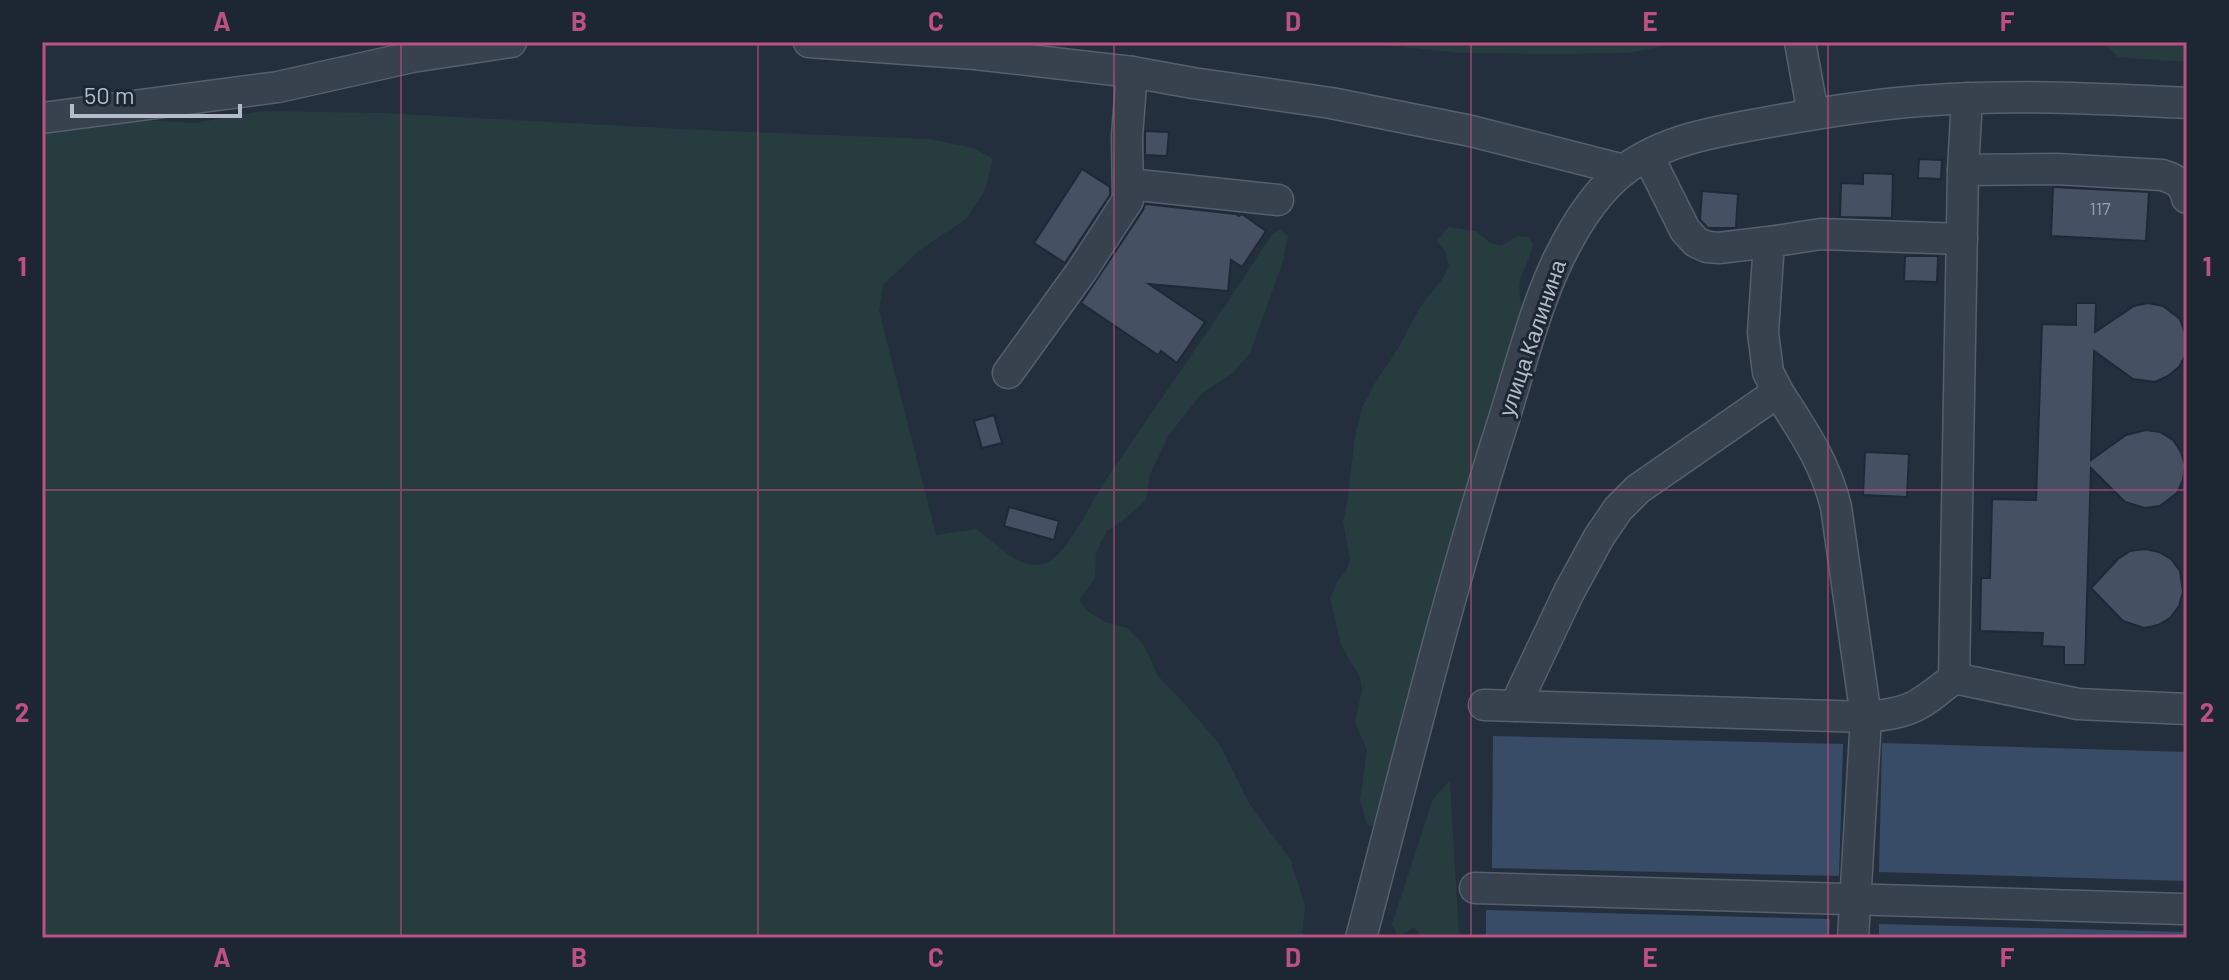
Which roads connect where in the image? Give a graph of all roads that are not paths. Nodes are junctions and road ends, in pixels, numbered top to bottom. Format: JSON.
{"nodes":[{"id":1,"x":511,"y":42,"type":"edge"},
{"id":2,"x":809,"y":42,"type":"edge"},
{"id":3,"x":1800,"y":42,"type":"edge"},
{"id":4,"x":1132,"y":72,"type":"junction"},
{"id":5,"x":1967,"y":98,"type":"junction"},
{"id":6,"x":2187,"y":103,"type":"edge"},
{"id":7,"x":1813,"y":114,"type":"junction"},
{"id":8,"x":42,"y":118,"type":"edge"},
{"id":9,"x":1636,"y":163,"type":"junction"},
{"id":10,"x":1963,"y":170,"type":"junction"},
{"id":11,"x":1129,"y":184,"type":"junction"},
{"id":12,"x":2187,"y":198,"type":"edge"},
{"id":13,"x":1278,"y":200,"type":"dead end"},
{"id":14,"x":1962,"y":239,"type":"junction"},
{"id":15,"x":1769,"y":242,"type":"junction"},
{"id":16,"x":1008,"y":373,"type":"dead end"},
{"id":17,"x":1778,"y":392,"type":"junction"},
{"id":18,"x":1954,"y":678,"type":"junction"},
{"id":19,"x":1484,"y":705,"type":"dead end"},
{"id":20,"x":1515,"y":706,"type":"junction"},
{"id":21,"x":2187,"y":709,"type":"edge"},
{"id":22,"x":1866,"y":717,"type":"junction"},
{"id":23,"x":1475,"y":888,"type":"dead end"},
{"id":24,"x":1855,"y":899,"type":"junction"},
{"id":25,"x":2182,"y":909,"type":"dead end"},
{"id":26,"x":1361,"y":938,"type":"edge"},
{"id":27,"x":1853,"y":938,"type":"edge"}],
"edges":[{"from":1,"to":8,"type":"street"},
{"from":2,"to":4,"type":"street"},
{"from":3,"to":7,"type":"street"},
{"from":4,"to":9,"type":"street"},
{"from":4,"to":11,"type":"street"},
{"from":5,"to":6,"type":"street","name":"улица Калинина"},
{"from":5,"to":7,"type":"street","name":"улица Калинина"},
{"from":5,"to":10,"type":"street"},
{"from":7,"to":9,"type":"street","name":"улица Калинина"},
{"from":9,"to":15,"type":"street"},
{"from":9,"to":26,"type":"street","name":"улица Калинина"},
{"from":10,"to":12,"type":"street"},
{"from":10,"to":14,"type":"street"},
{"from":11,"to":13,"type":"street"},
{"from":11,"to":16,"type":"street"},
{"from":14,"to":15,"type":"street"},
{"from":14,"to":18,"type":"street"},
{"from":15,"to":17,"type":"street"},
{"from":17,"to":20,"type":"street"},
{"from":17,"to":22,"type":"street"},
{"from":18,"to":21,"type":"street"},
{"from":18,"to":22,"type":"street"},
{"from":19,"to":20,"type":"street"},
{"from":20,"to":22,"type":"street"},
{"from":22,"to":24,"type":"street"},
{"from":23,"to":24,"type":"street"},
{"from":24,"to":25,"type":"street"},
{"from":24,"to":27,"type":"street"}]}
